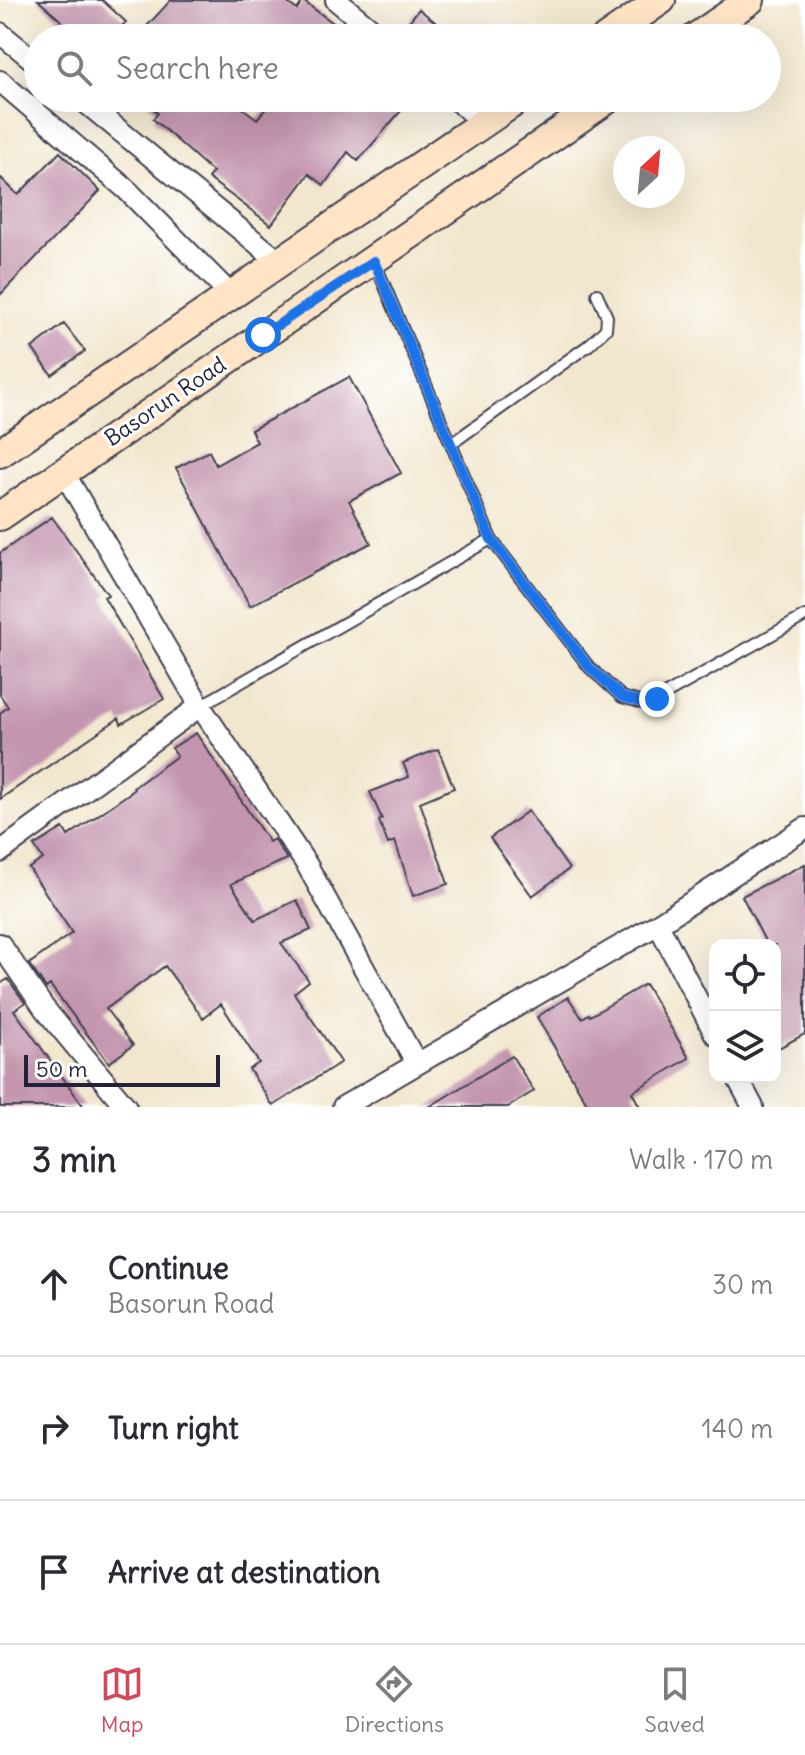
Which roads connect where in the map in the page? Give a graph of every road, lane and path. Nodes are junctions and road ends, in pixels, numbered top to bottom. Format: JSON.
{"nodes":[{"id":1,"x":336,"y":0,"type":"edge"},
{"id":2,"x":661,"y":0,"type":"edge"},
{"id":3,"x":750,"y":0,"type":"edge"},
{"id":4,"x":365,"y":24,"type":"edge"},
{"id":5,"x":626,"y":24,"type":"edge"},
{"id":6,"x":715,"y":24,"type":"edge"},
{"id":7,"x":0,"y":33,"type":"edge"},
{"id":8,"x":24,"y":53,"type":"edge"},
{"id":9,"x":0,"y":81,"type":"edge"},
{"id":10,"x":24,"y":102,"type":"edge"},
{"id":11,"x":36,"y":112,"type":"edge"},
{"id":12,"x":97,"y":112,"type":"edge"},
{"id":13,"x":471,"y":112,"type":"edge"},
{"id":14,"x":500,"y":112,"type":"edge"},
{"id":15,"x":589,"y":112,"type":"edge"},
{"id":16,"x":484,"y":123,"type":"junction"},
{"id":17,"x":374,"y":261,"type":"junction"},
{"id":18,"x":281,"y":263,"type":"junction"},
{"id":19,"x":597,"y":294,"type":"dead end"},
{"id":20,"x":231,"y":295,"type":"junction"},
{"id":21,"x":451,"y":444,"type":"junction"},
{"id":22,"x":0,"y":453,"type":"edge"},
{"id":23,"x":63,"y":471,"type":"junction"},
{"id":24,"x":0,"y":516,"type":"edge"},
{"id":25,"x":491,"y":539,"type":"junction"},
{"id":26,"x":805,"y":616,"type":"edge"},
{"id":27,"x":200,"y":706,"type":"junction"},
{"id":28,"x":805,"y":828,"type":"edge"},
{"id":29,"x":0,"y":852,"type":"edge"},
{"id":30,"x":658,"y":924,"type":"junction"},
{"id":31,"x":0,"y":944,"type":"edge"},
{"id":32,"x":709,"y":1022,"type":"edge"},
{"id":33,"x":417,"y":1064,"type":"junction"},
{"id":34,"x":740,"y":1083,"type":"edge"},
{"id":35,"x":126,"y":1107,"type":"edge"},
{"id":36,"x":343,"y":1107,"type":"edge"},
{"id":37,"x":753,"y":1107,"type":"edge"}],
"edges":[{"from":1,"to":4,"type":"street"},
{"from":2,"to":5,"type":"main road"},
{"from":3,"to":6,"type":"main road"},
{"from":7,"to":8,"type":"street"},
{"from":9,"to":10,"type":"street"},
{"from":11,"to":20,"type":"street"},
{"from":12,"to":18,"type":"street"},
{"from":13,"to":16,"type":"street"},
{"from":14,"to":16,"type":"main road"},
{"from":15,"to":17,"type":"main road","name":"Basorun Road"},
{"from":16,"to":18,"type":"main road"},
{"from":17,"to":21,"type":"lane"},
{"from":17,"to":23,"type":"main road","name":"Basorun Road"},
{"from":18,"to":20,"type":"main road"},
{"from":19,"to":21,"type":"lane"},
{"from":20,"to":22,"type":"main road"},
{"from":21,"to":25,"type":"lane"},
{"from":23,"to":24,"type":"main road","name":"Basorun Road"},
{"from":23,"to":27,"type":"street"},
{"from":25,"to":26,"type":"lane"},
{"from":25,"to":27,"type":"lane"},
{"from":27,"to":29,"type":"street"},
{"from":27,"to":33,"type":"street"},
{"from":28,"to":30,"type":"street"},
{"from":30,"to":32,"type":"street"},
{"from":30,"to":33,"type":"street"},
{"from":31,"to":35,"type":"street"},
{"from":33,"to":36,"type":"street"},
{"from":34,"to":37,"type":"street"}]}
